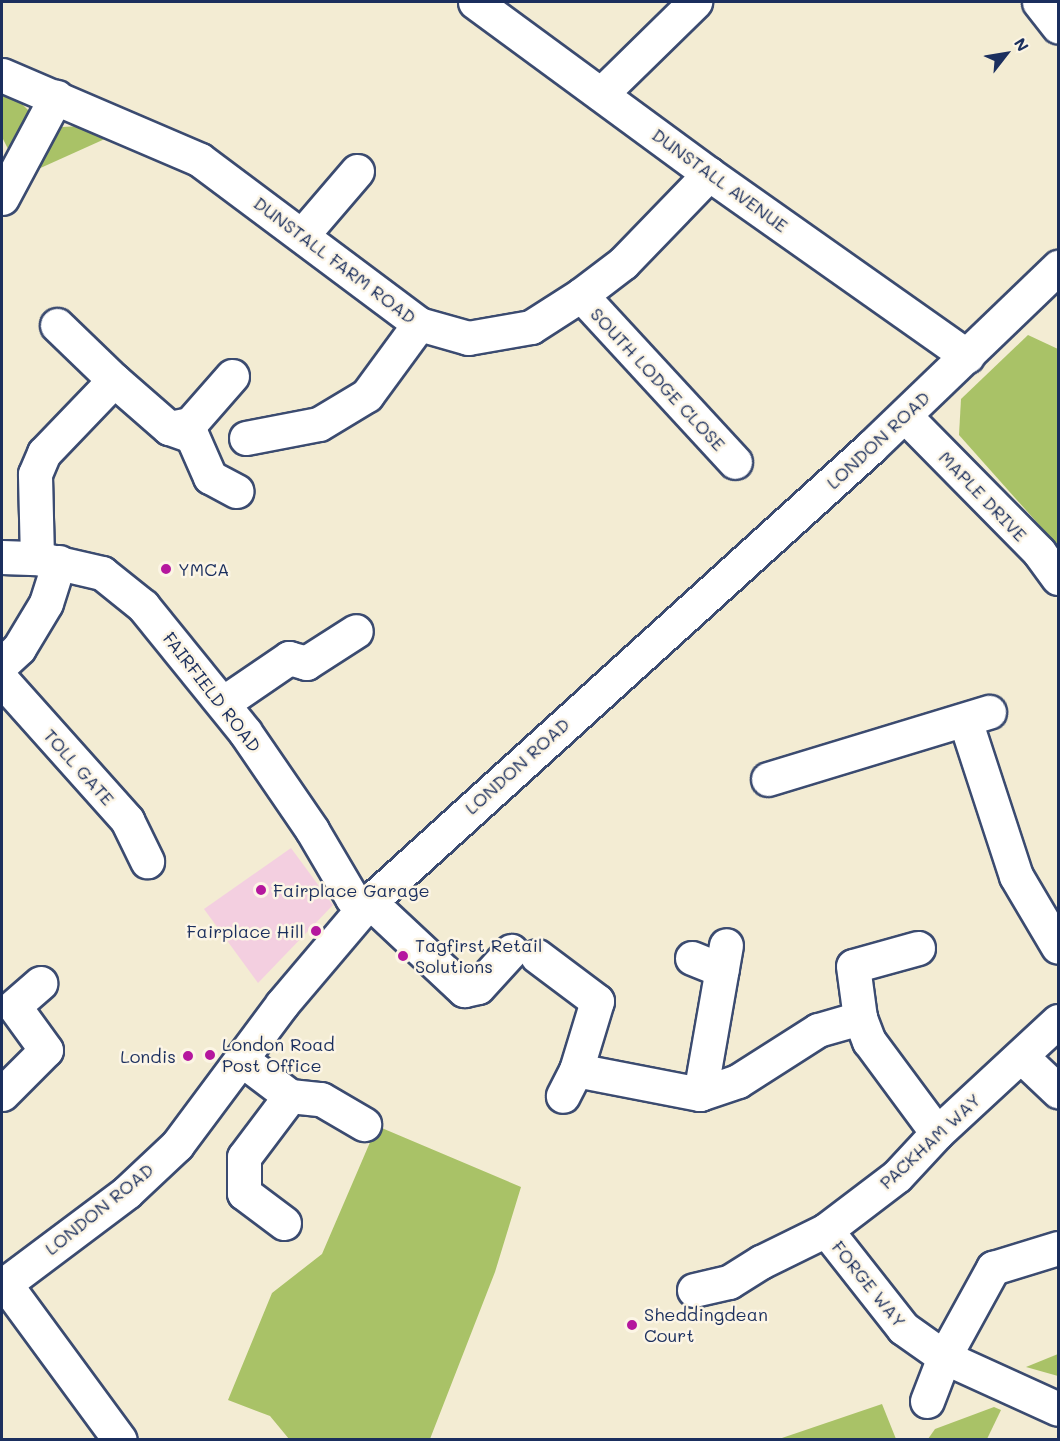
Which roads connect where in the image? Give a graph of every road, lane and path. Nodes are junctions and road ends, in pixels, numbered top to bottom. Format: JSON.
{"nodes":[{"id":1,"x":475,"y":2,"type":"edge"},
{"id":2,"x":695,"y":2,"type":"edge"},
{"id":3,"x":1039,"y":2,"type":"edge"},
{"id":4,"x":1059,"y":26,"type":"edge"},
{"id":5,"x":2,"y":75,"type":"edge"},
{"id":6,"x":601,"y":94,"type":"junction"},
{"id":7,"x":56,"y":97,"type":"junction"},
{"id":8,"x":357,"y":171,"type":"dead end"},
{"id":9,"x":709,"y":174,"type":"junction"},
{"id":10,"x":2,"y":198,"type":"edge"},
{"id":11,"x":303,"y":234,"type":"junction"},
{"id":12,"x":1059,"y":267,"type":"edge"},
{"id":13,"x":581,"y":295,"type":"junction"},
{"id":14,"x":419,"y":324,"type":"junction"},
{"id":15,"x":57,"y":325,"type":"dead end"},
{"id":16,"x":967,"y":356,"type":"junction"},
{"id":17,"x":232,"y":375,"type":"dead end"},
{"id":18,"x":114,"y":380,"type":"junction"},
{"id":19,"x":905,"y":416,"type":"junction"},
{"id":20,"x":169,"y":428,"type":"junction"},
{"id":21,"x":246,"y":438,"type":"dead end"},
{"id":22,"x":735,"y":462,"type":"dead end"},
{"id":23,"x":236,"y":492,"type":"dead end"},
{"id":24,"x":2,"y":557,"type":"edge"},
{"id":25,"x":48,"y":560,"type":"junction"},
{"id":26,"x":1059,"y":578,"type":"edge"},
{"id":27,"x":356,"y":631,"type":"dead end"},
{"id":28,"x":2,"y":664,"type":"edge"},
{"id":29,"x":2,"y":680,"type":"edge"},
{"id":30,"x":223,"y":703,"type":"junction"},
{"id":31,"x":768,"y":779,"type":"dead end"},
{"id":32,"x":147,"y":861,"type":"dead end"},
{"id":33,"x":367,"y":904,"type":"junction"},
{"id":34,"x":1059,"y":947,"type":"edge"},
{"id":35,"x":918,"y":948,"type":"dead end"},
{"id":36,"x":714,"y":958,"type":"dead end"},
{"id":37,"x":40,"y":982,"type":"dead end"},
{"id":38,"x":860,"y":1018,"type":"junction"},
{"id":39,"x":1059,"y":1022,"type":"edge"},
{"id":40,"x":1022,"y":1057,"type":"junction"},
{"id":41,"x":241,"y":1059,"type":"junction"},
{"id":42,"x":1059,"y":1091,"type":"edge"},
{"id":43,"x":2,"y":1094,"type":"edge"},
{"id":44,"x":700,"y":1094,"type":"junction"},
{"id":45,"x":290,"y":1096,"type":"junction"},
{"id":46,"x":364,"y":1124,"type":"dead end"},
{"id":47,"x":937,"y":1132,"type":"junction"},
{"id":48,"x":284,"y":1223,"type":"dead end"},
{"id":49,"x":826,"y":1230,"type":"junction"},
{"id":50,"x":1059,"y":1248,"type":"edge"},
{"id":51,"x":4,"y":1285,"type":"edge"},
{"id":52,"x":694,"y":1290,"type":"dead end"},
{"id":53,"x":944,"y":1357,"type":"junction"},
{"id":54,"x":927,"y":1401,"type":"dead end"},
{"id":55,"x":1059,"y":1409,"type":"edge"},
{"id":56,"x":120,"y":1440,"type":"edge"}],
"edges":[{"from":1,"to":6,"type":"street","name":"DUNSTALL AVENUE"},
{"from":2,"to":6,"type":"street"},
{"from":3,"to":4,"type":"street"},
{"from":5,"to":7,"type":"street","name":"DUNSTALL FARM ROAD"},
{"from":6,"to":9,"type":"street","name":"DUNSTALL AVENUE"},
{"from":7,"to":10,"type":"street"},
{"from":7,"to":11,"type":"street","name":"DUNSTALL FARM ROAD"},
{"from":8,"to":11,"type":"street"},
{"from":9,"to":13,"type":"street","name":"DUNSTALL FARM ROAD"},
{"from":9,"to":16,"type":"street","name":"DUNSTALL AVENUE"},
{"from":11,"to":14,"type":"street","name":"DUNSTALL FARM ROAD"},
{"from":12,"to":16,"type":"street","name":"LONDON ROAD"},
{"from":13,"to":14,"type":"street","name":"DUNSTALL FARM ROAD"},
{"from":13,"to":22,"type":"street","name":"SOUTH LODGE CLOSE"},
{"from":14,"to":21,"type":"street"},
{"from":15,"to":18,"type":"street"},
{"from":16,"to":19,"type":"street","name":"LONDON ROAD"},
{"from":17,"to":20,"type":"street"},
{"from":18,"to":20,"type":"street"},
{"from":18,"to":25,"type":"street"},
{"from":19,"to":26,"type":"street","name":"MAPLE DRIVE"},
{"from":19,"to":33,"type":"street","name":"LONDON ROAD"},
{"from":20,"to":23,"type":"street"},
{"from":24,"to":25,"type":"street","name":"FAIRFIELD ROAD"},
{"from":25,"to":28,"type":"street"},
{"from":25,"to":30,"type":"street","name":"FAIRFIELD ROAD"},
{"from":27,"to":30,"type":"street"},
{"from":29,"to":32,"type":"street","name":"TOLL GATE"},
{"from":30,"to":33,"type":"street","name":"FAIRFIELD ROAD"},
{"from":31,"to":34,"type":"street"},
{"from":33,"to":41,"type":"street","name":"LONDON ROAD"},
{"from":33,"to":44,"type":"street","name":"FAIRFIELD ROAD"},
{"from":35,"to":38,"type":"street"},
{"from":36,"to":44,"type":"street"},
{"from":37,"to":43,"type":"street"},
{"from":38,"to":44,"type":"street"},
{"from":38,"to":47,"type":"street"},
{"from":39,"to":40,"type":"street","name":"PACKHAM WAY"},
{"from":40,"to":42,"type":"street"},
{"from":40,"to":47,"type":"street","name":"PACKHAM WAY"},
{"from":41,"to":45,"type":"street"},
{"from":41,"to":51,"type":"street","name":"LONDON ROAD"},
{"from":45,"to":46,"type":"street"},
{"from":45,"to":48,"type":"street"},
{"from":47,"to":49,"type":"street","name":"PACKHAM WAY"},
{"from":49,"to":52,"type":"street","name":"PACKHAM WAY"},
{"from":49,"to":53,"type":"street","name":"FORGE WAY"},
{"from":50,"to":53,"type":"street"},
{"from":51,"to":56,"type":"street"},
{"from":53,"to":54,"type":"street"},
{"from":53,"to":55,"type":"street","name":"FORGE WAY"}]}
